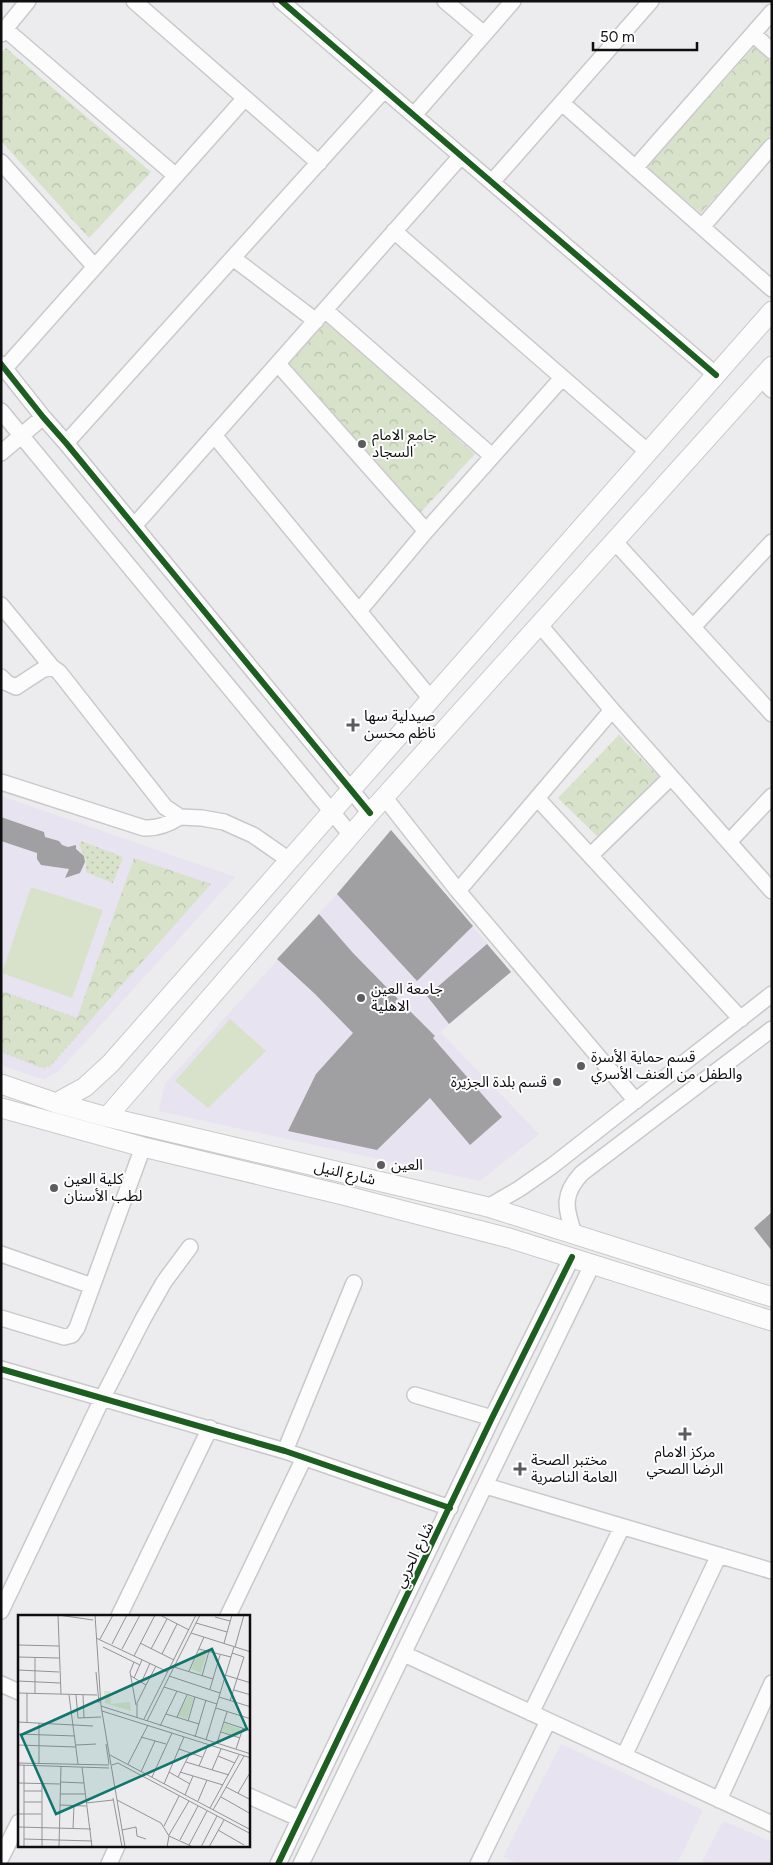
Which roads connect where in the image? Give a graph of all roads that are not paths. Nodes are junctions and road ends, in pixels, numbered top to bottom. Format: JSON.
{"nodes":[{"id":1,"x":28,"y":1,"type":"edge"},
{"id":2,"x":134,"y":1,"type":"edge"},
{"id":3,"x":281,"y":1,"type":"edge"},
{"id":4,"x":445,"y":1,"type":"edge"},
{"id":5,"x":512,"y":1,"type":"edge"},
{"id":6,"x":651,"y":1,"type":"edge"},
{"id":7,"x":772,"y":12,"type":"edge"},
{"id":8,"x":3,"y":32,"type":"edge"},
{"id":9,"x":484,"y":34,"type":"junction"},
{"id":10,"x":753,"y":34,"type":"junction"},
{"id":11,"x":772,"y":51,"type":"edge"},
{"id":12,"x":384,"y":90,"type":"junction"},
{"id":13,"x":245,"y":98,"type":"junction"},
{"id":14,"x":562,"y":102,"type":"junction"},
{"id":15,"x":414,"y":115,"type":"junction"},
{"id":16,"x":772,"y":146,"type":"edge"},
{"id":17,"x":461,"y":156,"type":"junction"},
{"id":18,"x":1,"y":162,"type":"edge"},
{"id":19,"x":319,"y":163,"type":"junction"},
{"id":20,"x":635,"y":168,"type":"junction"},
{"id":21,"x":176,"y":176,"type":"junction"},
{"id":22,"x":492,"y":182,"type":"junction"},
{"id":23,"x":702,"y":227,"type":"junction"},
{"id":24,"x":394,"y":231,"type":"junction"},
{"id":25,"x":233,"y":258,"type":"junction"},
{"id":26,"x":95,"y":267,"type":"junction"},
{"id":27,"x":772,"y":289,"type":"edge"},
{"id":28,"x":772,"y":311,"type":"edge"},
{"id":29,"x":321,"y":316,"type":"junction"},
{"id":30,"x":278,"y":364,"type":"junction"},
{"id":31,"x":3,"y":366,"type":"edge"},
{"id":32,"x":716,"y":375,"type":"junction"},
{"id":33,"x":562,"y":378,"type":"junction"},
{"id":34,"x":768,"y":378,"type":"edge"},
{"id":35,"x":1,"y":411,"type":"edge"},
{"id":36,"x":42,"y":417,"type":"junction"},
{"id":37,"x":21,"y":435,"type":"junction"},
{"id":38,"x":214,"y":435,"type":"junction"},
{"id":39,"x":66,"y":443,"type":"junction"},
{"id":40,"x":1,"y":452,"type":"edge"},
{"id":41,"x":648,"y":452,"type":"junction"},
{"id":42,"x":492,"y":456,"type":"junction"},
{"id":43,"x":134,"y":526,"type":"junction"},
{"id":44,"x":426,"y":531,"type":"junction"},
{"id":45,"x":615,"y":542,"type":"junction"},
{"id":46,"x":769,"y":550,"type":"edge"},
{"id":47,"x":1,"y":605,"type":"edge"},
{"id":48,"x":358,"y":611,"type":"junction"},
{"id":49,"x":538,"y":624,"type":"junction"},
{"id":50,"x":693,"y":627,"type":"junction"},
{"id":51,"x":52,"y":667,"type":"junction"},
{"id":52,"x":3,"y":683,"type":"edge"},
{"id":53,"x":431,"y":699,"type":"junction"},
{"id":54,"x":612,"y":710,"type":"junction"},
{"id":55,"x":772,"y":714,"type":"edge"},
{"id":56,"x":671,"y":777,"type":"junction"},
{"id":57,"x":1,"y":782,"type":"edge"},
{"id":58,"x":352,"y":789,"type":"junction"},
{"id":59,"x":772,"y":796,"type":"edge"},
{"id":60,"x":385,"y":798,"type":"junction"},
{"id":61,"x":537,"y":798,"type":"junction"},
{"id":62,"x":332,"y":812,"type":"junction"},
{"id":63,"x":370,"y":813,"type":"junction"},
{"id":64,"x":180,"y":817,"type":"junction"},
{"id":65,"x":351,"y":835,"type":"junction"},
{"id":66,"x":729,"y":842,"type":"junction"},
{"id":67,"x":591,"y":855,"type":"junction"},
{"id":68,"x":289,"y":860,"type":"junction"},
{"id":69,"x":458,"y":891,"type":"junction"},
{"id":70,"x":772,"y":891,"type":"edge"},
{"id":71,"x":772,"y":994,"type":"edge"},
{"id":72,"x":741,"y":1019,"type":"junction"},
{"id":73,"x":772,"y":1029,"type":"edge"},
{"id":74,"x":1,"y":1084,"type":"edge"},
{"id":75,"x":636,"y":1101,"type":"junction"},
{"id":76,"x":56,"y":1103,"type":"junction"},
{"id":77,"x":1,"y":1108,"type":"edge"},
{"id":78,"x":108,"y":1117,"type":"junction"},
{"id":79,"x":143,"y":1147,"type":"junction"},
{"id":80,"x":488,"y":1207,"type":"junction"},
{"id":81,"x":574,"y":1233,"type":"junction"},
{"id":82,"x":190,"y":1247,"type":"dead end"},
{"id":83,"x":1,"y":1254,"type":"edge"},
{"id":84,"x":572,"y":1257,"type":"junction"},
{"id":85,"x":593,"y":1263,"type":"junction"},
{"id":86,"x":561,"y":1279,"type":"junction"},
{"id":87,"x":354,"y":1283,"type":"dead end"},
{"id":88,"x":92,"y":1286,"type":"junction"},
{"id":89,"x":580,"y":1289,"type":"junction"},
{"id":90,"x":772,"y":1296,"type":"edge"},
{"id":91,"x":1,"y":1318,"type":"edge"},
{"id":92,"x":772,"y":1321,"type":"edge"},
{"id":93,"x":1,"y":1369,"type":"edge"},
{"id":94,"x":415,"y":1395,"type":"dead end"},
{"id":95,"x":102,"y":1399,"type":"junction"},
{"id":96,"x":492,"y":1418,"type":"junction"},
{"id":97,"x":210,"y":1428,"type":"junction"},
{"id":98,"x":285,"y":1451,"type":"junction"},
{"id":99,"x":304,"y":1458,"type":"junction"},
{"id":100,"x":486,"y":1486,"type":"junction"},
{"id":101,"x":450,"y":1508,"type":"junction"},
{"id":102,"x":622,"y":1527,"type":"junction"},
{"id":103,"x":719,"y":1555,"type":"junction"},
{"id":104,"x":772,"y":1571,"type":"edge"},
{"id":105,"x":1,"y":1611,"type":"edge"},
{"id":106,"x":119,"y":1615,"type":"edge"},
{"id":107,"x":228,"y":1615,"type":"edge"},
{"id":108,"x":404,"y":1654,"type":"junction"},
{"id":109,"x":1,"y":1684,"type":"edge"},
{"id":110,"x":771,"y":1688,"type":"edge"},
{"id":111,"x":18,"y":1692,"type":"edge"},
{"id":112,"x":531,"y":1713,"type":"junction"},
{"id":113,"x":548,"y":1721,"type":"junction"},
{"id":114,"x":624,"y":1756,"type":"junction"},
{"id":115,"x":250,"y":1796,"type":"edge"},
{"id":116,"x":719,"y":1800,"type":"junction"},
{"id":117,"x":300,"y":1819,"type":"junction"},
{"id":118,"x":18,"y":1824,"type":"edge"},
{"id":119,"x":772,"y":1824,"type":"edge"},
{"id":120,"x":116,"y":1848,"type":"edge"},
{"id":121,"x":1,"y":1858,"type":"edge"},
{"id":122,"x":109,"y":1864,"type":"edge"},
{"id":123,"x":278,"y":1864,"type":"edge"},
{"id":124,"x":302,"y":1864,"type":"edge"},
{"id":125,"x":478,"y":1864,"type":"edge"}],
"edges":[{"from":1,"to":8,"type":"street"},
{"from":2,"to":13,"type":"street"},
{"from":3,"to":12,"type":"street"},
{"from":4,"to":9,"type":"street"},
{"from":5,"to":9,"type":"street"},
{"from":6,"to":14,"type":"street"},
{"from":7,"to":10,"type":"street"},
{"from":8,"to":21,"type":"street"},
{"from":9,"to":15,"type":"street"},
{"from":10,"to":11,"type":"street"},
{"from":10,"to":20,"type":"street"},
{"from":12,"to":15,"type":"street"},
{"from":12,"to":19,"type":"street"},
{"from":13,"to":19,"type":"street"},
{"from":13,"to":21,"type":"street"},
{"from":14,"to":20,"type":"street"},
{"from":14,"to":22,"type":"street"},
{"from":15,"to":17,"type":"street"},
{"from":16,"to":23,"type":"street"},
{"from":17,"to":22,"type":"street"},
{"from":17,"to":24,"type":"street"},
{"from":18,"to":26,"type":"street"},
{"from":19,"to":25,"type":"street"},
{"from":20,"to":23,"type":"street"},
{"from":21,"to":26,"type":"street"},
{"from":22,"to":32,"type":"street"},
{"from":23,"to":27,"type":"street"},
{"from":24,"to":29,"type":"street"},
{"from":24,"to":33,"type":"street"},
{"from":25,"to":29,"type":"street"},
{"from":25,"to":39,"type":"street"},
{"from":26,"to":31,"type":"street"},
{"from":28,"to":32,"type":"main road"},
{"from":29,"to":30,"type":"street"},
{"from":29,"to":42,"type":"street"},
{"from":30,"to":38,"type":"street"},
{"from":30,"to":44,"type":"street"},
{"from":31,"to":36,"type":"street"},
{"from":32,"to":41,"type":"main road"},
{"from":33,"to":41,"type":"street"},
{"from":33,"to":42,"type":"street"},
{"from":34,"to":45,"type":"main road"},
{"from":35,"to":37,"type":"street"},
{"from":36,"to":37,"type":"street"},
{"from":36,"to":39,"type":"street"},
{"from":37,"to":40,"type":"street"},
{"from":37,"to":62,"type":"street"},
{"from":38,"to":43,"type":"street"},
{"from":38,"to":48,"type":"street"},
{"from":39,"to":43,"type":"street"},
{"from":41,"to":53,"type":"main road"},
{"from":42,"to":44,"type":"street"},
{"from":43,"to":58,"type":"street"},
{"from":44,"to":48,"type":"street"},
{"from":45,"to":49,"type":"main road"},
{"from":45,"to":50,"type":"street"},
{"from":46,"to":50,"type":"street"},
{"from":47,"to":51,"type":"street"},
{"from":48,"to":53,"type":"street"},
{"from":49,"to":54,"type":"street"},
{"from":49,"to":60,"type":"main road"},
{"from":50,"to":55,"type":"street"},
{"from":51,"to":52,"type":"street"},
{"from":51,"to":64,"type":"street"},
{"from":53,"to":58,"type":"main road"},
{"from":54,"to":56,"type":"street"},
{"from":54,"to":61,"type":"street"},
{"from":56,"to":66,"type":"street"},
{"from":56,"to":67,"type":"street"},
{"from":57,"to":64,"type":"street"},
{"from":58,"to":62,"type":"main road"},
{"from":58,"to":63,"type":"street"},
{"from":59,"to":66,"type":"street"},
{"from":60,"to":63,"type":"main road"},
{"from":60,"to":69,"type":"street"},
{"from":61,"to":67,"type":"street"},
{"from":61,"to":69,"type":"street"},
{"from":62,"to":65,"type":"street"},
{"from":62,"to":68,"type":"main road"},
{"from":63,"to":65,"type":"main road"},
{"from":64,"to":68,"type":"street"},
{"from":65,"to":78,"type":"main road"},
{"from":66,"to":70,"type":"street"},
{"from":67,"to":72,"type":"street"},
{"from":68,"to":76,"type":"main road"},
{"from":69,"to":75,"type":"street"},
{"from":71,"to":72,"type":"street"},
{"from":72,"to":75,"type":"street"},
{"from":73,"to":81,"type":"street"},
{"from":74,"to":76,"type":"main road","name":"شارع النيل"},
{"from":75,"to":80,"type":"street"},
{"from":76,"to":78,"type":"main road","name":"شارع النيل"},
{"from":77,"to":79,"type":"main road"},
{"from":78,"to":80,"type":"main road","name":"شارع النيل"},
{"from":79,"to":84,"type":"main road"},
{"from":79,"to":88,"type":"street"},
{"from":80,"to":81,"type":"main road","name":"شارع النيل"},
{"from":81,"to":90,"type":"main road","name":"شارع النيل"},
{"from":82,"to":95,"type":"street"},
{"from":83,"to":88,"type":"street"},
{"from":84,"to":85,"type":"main road"},
{"from":84,"to":86,"type":"street","name":"شارع الحربي"},
{"from":85,"to":89,"type":"street"},
{"from":85,"to":92,"type":"main road"},
{"from":86,"to":89,"type":"street"},
{"from":86,"to":96,"type":"street","name":"شارع الحربي"},
{"from":87,"to":98,"type":"street"},
{"from":88,"to":91,"type":"street"},
{"from":89,"to":100,"type":"street"},
{"from":93,"to":95,"type":"street"},
{"from":94,"to":96,"type":"street"},
{"from":95,"to":97,"type":"street"},
{"from":95,"to":105,"type":"street"},
{"from":96,"to":101,"type":"street","name":"شارع الحربي"},
{"from":97,"to":98,"type":"street"},
{"from":97,"to":106,"type":"street"},
{"from":98,"to":99,"type":"street"},
{"from":99,"to":101,"type":"street"},
{"from":99,"to":107,"type":"street"},
{"from":100,"to":102,"type":"street"},
{"from":100,"to":108,"type":"street"},
{"from":101,"to":117,"type":"street","name":"شارع الحربي"},
{"from":102,"to":103,"type":"street"},
{"from":102,"to":112,"type":"street"},
{"from":103,"to":104,"type":"street"},
{"from":103,"to":114,"type":"street"},
{"from":108,"to":112,"type":"street"},
{"from":108,"to":124,"type":"street"},
{"from":109,"to":111,"type":"street"},
{"from":110,"to":116,"type":"street"},
{"from":112,"to":113,"type":"street"},
{"from":113,"to":114,"type":"street"},
{"from":113,"to":125,"type":"street"},
{"from":114,"to":116,"type":"street"},
{"from":115,"to":117,"type":"street"},
{"from":116,"to":119,"type":"street"},
{"from":117,"to":123,"type":"street","name":"شارع الحربي"},
{"from":118,"to":121,"type":"street"},
{"from":120,"to":122,"type":"street"}]}
